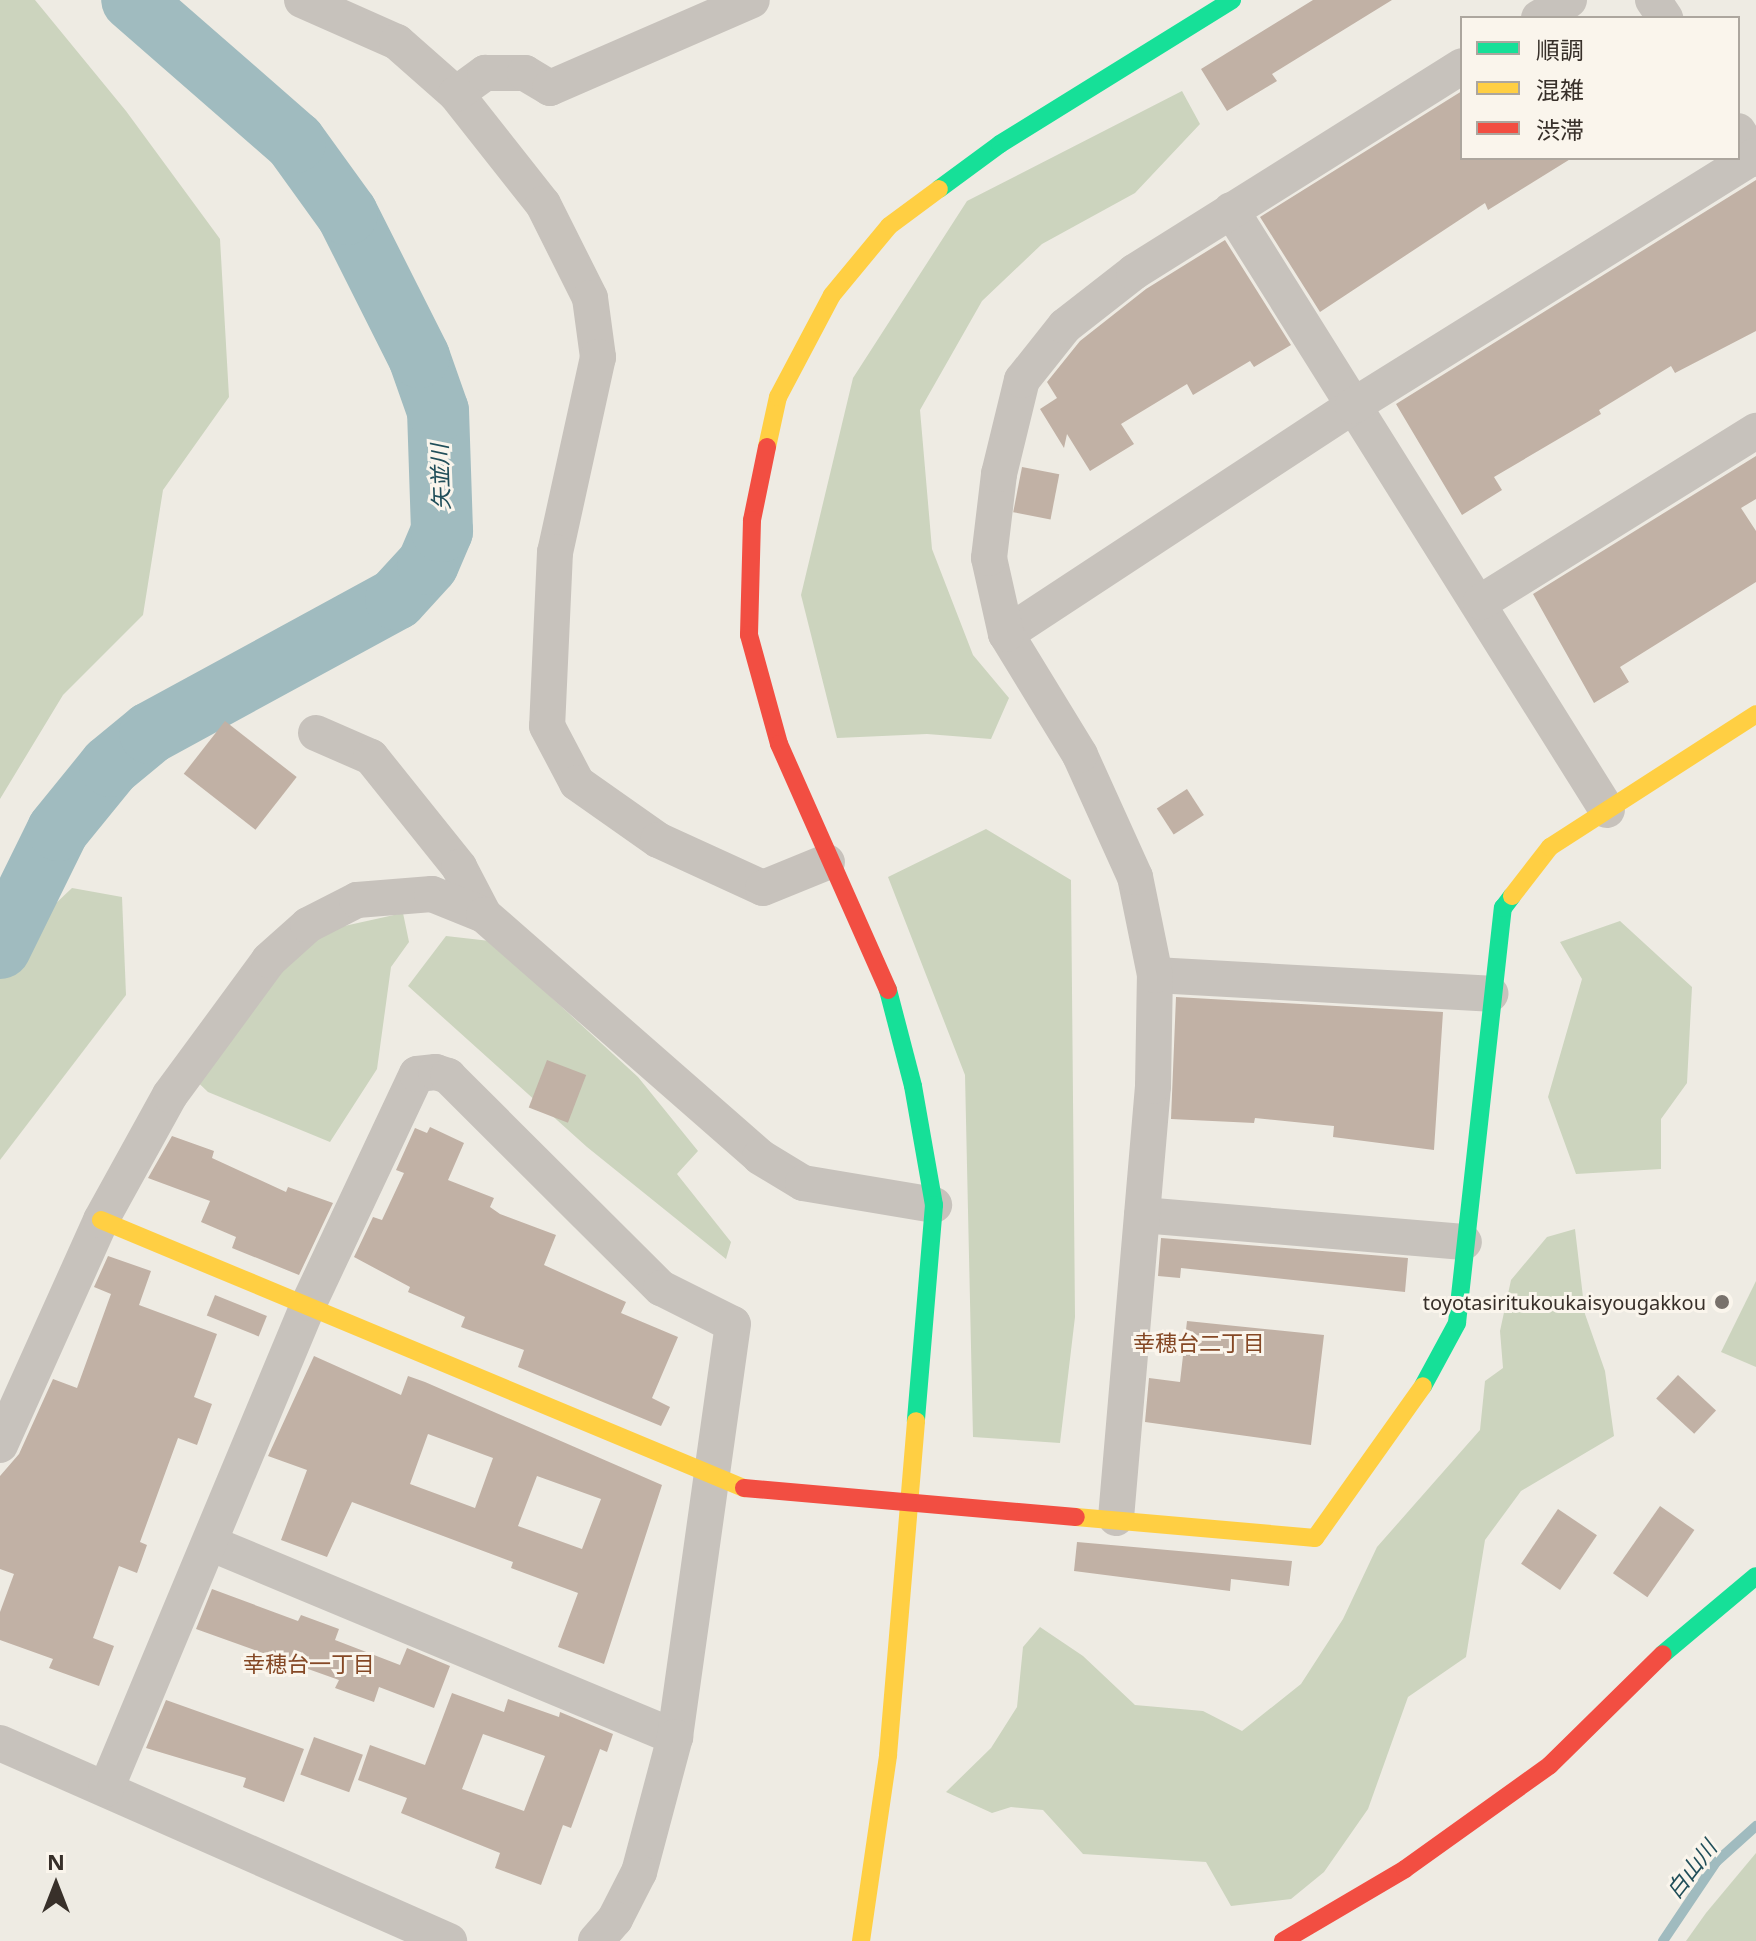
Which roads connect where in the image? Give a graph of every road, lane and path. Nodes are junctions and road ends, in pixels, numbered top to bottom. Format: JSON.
{"nodes":[{"id":1,"x":302,"y":0,"type":"edge"},
{"id":2,"x":752,"y":0,"type":"edge"},
{"id":3,"x":1232,"y":0,"type":"edge"},
{"id":4,"x":1569,"y":0,"type":"edge"},
{"id":5,"x":1542,"y":16,"type":"edge"},
{"id":6,"x":1460,"y":67,"type":"edge"},
{"id":7,"x":456,"y":94,"type":"junction"},
{"id":8,"x":1733,"y":160,"type":"edge"},
{"id":9,"x":1231,"y":210,"type":"junction"},
{"id":10,"x":1353,"y":406,"type":"junction"},
{"id":11,"x":1756,"y":431,"type":"edge"},
{"id":12,"x":1481,"y":602,"type":"junction"},
{"id":13,"x":1006,"y":634,"type":"junction"},
{"id":14,"x":1756,"y":714,"type":"edge"},
{"id":15,"x":316,"y":733,"type":"dead end"},
{"id":16,"x":1607,"y":810,"type":"junction"},
{"id":17,"x":827,"y":862,"type":"junction"},
{"id":18,"x":484,"y":915,"type":"junction"},
{"id":19,"x":1155,"y":975,"type":"junction"},
{"id":20,"x":1490,"y":994,"type":"junction"},
{"id":21,"x":934,"y":1205,"type":"junction"},
{"id":22,"x":1142,"y":1215,"type":"junction"},
{"id":23,"x":101,"y":1220,"type":"junction"},
{"id":24,"x":1464,"y":1242,"type":"junction"},
{"id":25,"x":309,"y":1303,"type":"junction"},
{"id":26,"x":0,"y":1445,"type":"edge"},
{"id":27,"x":729,"y":1481,"type":"junction"},
{"id":28,"x":1116,"y":1518,"type":"junction"},
{"id":29,"x":212,"y":1544,"type":"junction"},
{"id":30,"x":1756,"y":1576,"type":"edge"},
{"id":31,"x":675,"y":1737,"type":"junction"},
{"id":32,"x":0,"y":1743,"type":"edge"},
{"id":33,"x":106,"y":1789,"type":"junction"},
{"id":34,"x":449,"y":1941,"type":"edge"},
{"id":35,"x":596,"y":1941,"type":"edge"},
{"id":36,"x":861,"y":1941,"type":"edge"},
{"id":37,"x":1283,"y":1941,"type":"edge"}],
"edges":[{"from":1,"to":7,"type":"street"},
{"from":2,"to":7,"type":"street"},
{"from":3,"to":17,"type":"street"},
{"from":4,"to":5,"type":"street"},
{"from":6,"to":9,"type":"street"},
{"from":7,"to":17,"type":"street"},
{"from":8,"to":10,"type":"street"},
{"from":9,"to":10,"type":"street"},
{"from":9,"to":13,"type":"street"},
{"from":10,"to":12,"type":"street"},
{"from":10,"to":13,"type":"street"},
{"from":11,"to":12,"type":"street"},
{"from":12,"to":16,"type":"street"},
{"from":13,"to":19,"type":"street"},
{"from":14,"to":16,"type":"street"},
{"from":15,"to":18,"type":"street"},
{"from":16,"to":20,"type":"street"},
{"from":17,"to":21,"type":"street"},
{"from":18,"to":21,"type":"street"},
{"from":18,"to":23,"type":"street"},
{"from":19,"to":20,"type":"street"},
{"from":19,"to":22,"type":"street"},
{"from":20,"to":24,"type":"street"},
{"from":21,"to":36,"type":"street"},
{"from":22,"to":24,"type":"street"},
{"from":22,"to":28,"type":"street"},
{"from":23,"to":25,"type":"street"},
{"from":23,"to":26,"type":"street"},
{"from":24,"to":28,"type":"street"},
{"from":25,"to":27,"type":"street"},
{"from":25,"to":27,"type":"street"},
{"from":25,"to":29,"type":"street"},
{"from":27,"to":28,"type":"street","bridge":true},
{"from":27,"to":31,"type":"street"},
{"from":29,"to":31,"type":"street"},
{"from":29,"to":33,"type":"street"},
{"from":30,"to":37,"type":"street"},
{"from":31,"to":35,"type":"street"},
{"from":32,"to":33,"type":"street"},
{"from":33,"to":34,"type":"street"}]}
